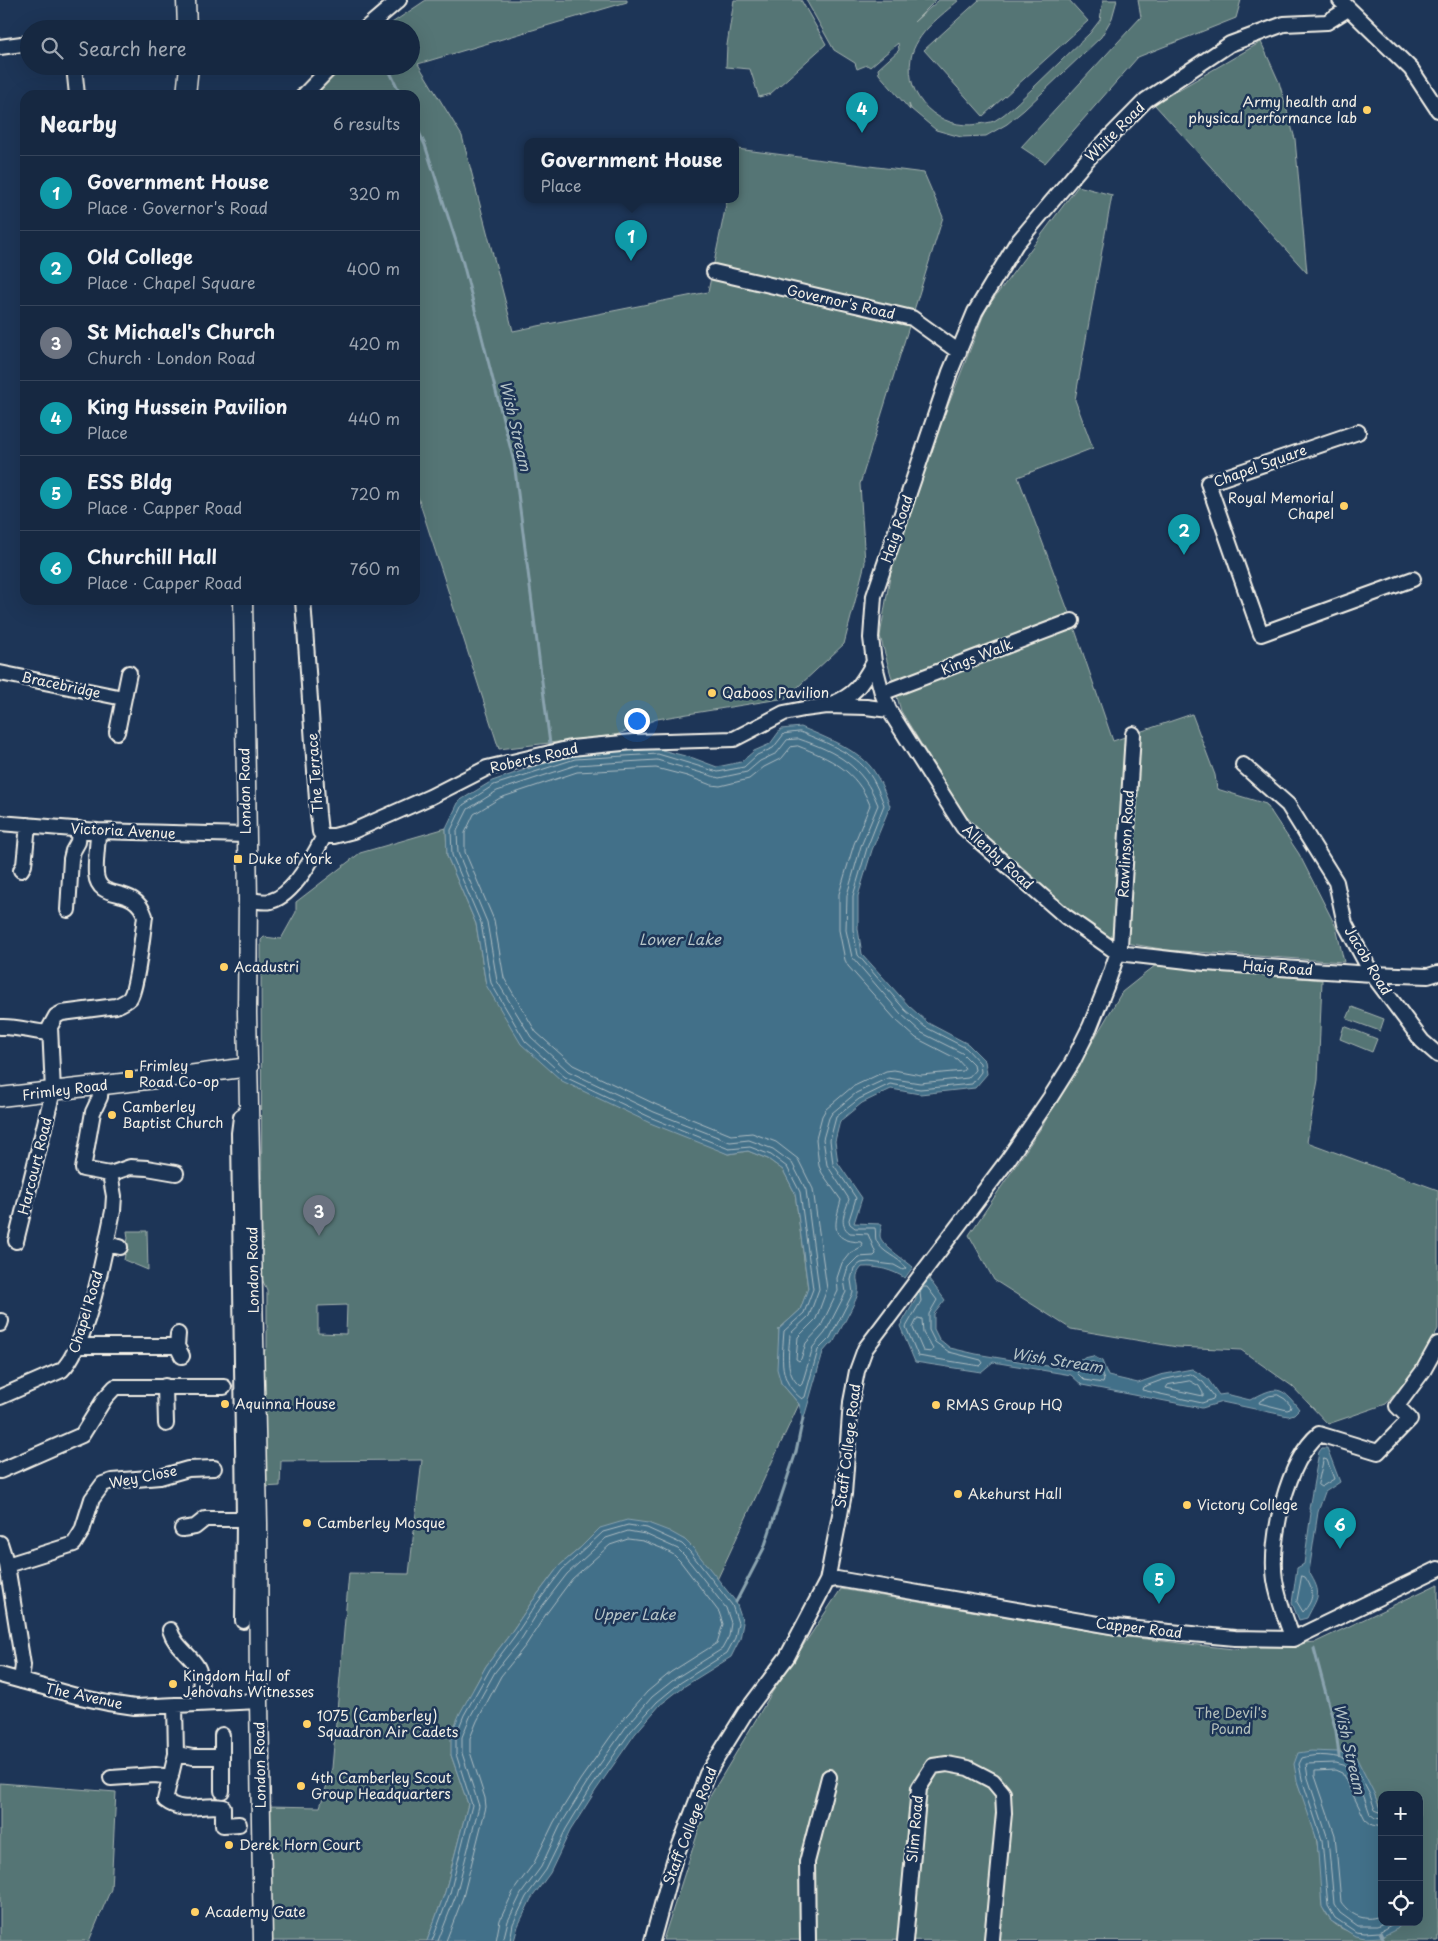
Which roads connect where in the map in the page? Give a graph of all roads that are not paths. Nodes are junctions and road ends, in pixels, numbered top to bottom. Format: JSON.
{"nodes":[{"id":1,"x":186,"y":0,"type":"edge"},
{"id":2,"x":399,"y":0,"type":"edge"},
{"id":3,"x":1344,"y":4,"type":"edge"},
{"id":4,"x":187,"y":20,"type":"edge"},
{"id":5,"x":376,"y":20,"type":"edge"},
{"id":6,"x":20,"y":44,"type":"edge"},
{"id":7,"x":0,"y":47,"type":"edge"},
{"id":8,"x":75,"y":75,"type":"edge"},
{"id":9,"x":188,"y":75,"type":"edge"},
{"id":10,"x":192,"y":75,"type":"edge"},
{"id":11,"x":323,"y":75,"type":"edge"},
{"id":12,"x":76,"y":90,"type":"edge"},
{"id":13,"x":187,"y":90,"type":"edge"},
{"id":14,"x":196,"y":90,"type":"edge"},
{"id":15,"x":309,"y":90,"type":"edge"},
{"id":16,"x":1438,"y":110,"type":"edge"},
{"id":17,"x":714,"y":272,"type":"dead end"},
{"id":18,"x":958,"y":352,"type":"junction"},
{"id":19,"x":1358,"y":432,"type":"dead end"},
{"id":20,"x":1414,"y":579,"type":"dead end"},
{"id":21,"x":243,"y":605,"type":"edge"},
{"id":22,"x":303,"y":605,"type":"edge"},
{"id":23,"x":1072,"y":621,"type":"dead end"},
{"id":24,"x":874,"y":662,"type":"junction"},
{"id":25,"x":0,"y":672,"type":"edge"},
{"id":26,"x":129,"y":673,"type":"dead end"},
{"id":27,"x":882,"y":693,"type":"junction"},
{"id":28,"x":123,"y":698,"type":"junction"},
{"id":29,"x":827,"y":706,"type":"junction"},
{"id":30,"x":890,"y":710,"type":"junction"},
{"id":31,"x":117,"y":732,"type":"dead end"},
{"id":32,"x":1133,"y":734,"type":"dead end"},
{"id":33,"x":1243,"y":765,"type":"dead end"},
{"id":34,"x":0,"y":823,"type":"edge"},
{"id":35,"x":28,"y":825,"type":"junction"},
{"id":36,"x":79,"y":829,"type":"junction"},
{"id":37,"x":98,"y":831,"type":"junction"},
{"id":38,"x":246,"y":835,"type":"junction"},
{"id":39,"x":324,"y":836,"type":"junction"},
{"id":40,"x":21,"y":870,"type":"dead end"},
{"id":41,"x":248,"y":900,"type":"junction"},
{"id":42,"x":68,"y":910,"type":"dead end"},
{"id":43,"x":1118,"y":953,"type":"junction"},
{"id":44,"x":1438,"y":973,"type":"edge"},
{"id":45,"x":1372,"y":974,"type":"junction"},
{"id":46,"x":0,"y":1027,"type":"edge"},
{"id":47,"x":49,"y":1033,"type":"junction"},
{"id":48,"x":1438,"y":1055,"type":"edge"},
{"id":49,"x":248,"y":1067,"type":"junction"},
{"id":50,"x":101,"y":1085,"type":"junction"},
{"id":51,"x":53,"y":1091,"type":"junction"},
{"id":52,"x":0,"y":1097,"type":"edge"},
{"id":53,"x":176,"y":1173,"type":"dead end"},
{"id":54,"x":110,"y":1174,"type":"junction"},
{"id":55,"x":16,"y":1241,"type":"dead end"},
{"id":56,"x":1438,"y":1344,"type":"edge"},
{"id":57,"x":179,"y":1345,"type":"dead end"},
{"id":58,"x":78,"y":1346,"type":"junction"},
{"id":59,"x":165,"y":1386,"type":"junction"},
{"id":60,"x":224,"y":1387,"type":"dead end"},
{"id":61,"x":0,"y":1396,"type":"edge"},
{"id":62,"x":166,"y":1424,"type":"dead end"},
{"id":63,"x":201,"y":1454,"type":"dead end"},
{"id":64,"x":0,"y":1471,"type":"edge"},
{"id":65,"x":248,"y":1524,"type":"junction"},
{"id":66,"x":182,"y":1529,"type":"dead end"},
{"id":67,"x":0,"y":1543,"type":"edge"},
{"id":68,"x":6,"y":1565,"type":"junction"},
{"id":69,"x":1438,"y":1569,"type":"edge"},
{"id":70,"x":827,"y":1580,"type":"junction"},
{"id":71,"x":243,"y":1620,"type":"dead end"},
{"id":72,"x":170,"y":1630,"type":"dead end"},
{"id":73,"x":1293,"y":1639,"type":"junction"},
{"id":74,"x":0,"y":1675,"type":"edge"},
{"id":75,"x":21,"y":1681,"type":"junction"},
{"id":76,"x":259,"y":1701,"type":"junction"},
{"id":77,"x":201,"y":1704,"type":"junction"},
{"id":78,"x":175,"y":1705,"type":"junction"},
{"id":79,"x":222,"y":1735,"type":"dead end"},
{"id":80,"x":176,"y":1754,"type":"junction"},
{"id":81,"x":222,"y":1757,"type":"junction"},
{"id":82,"x":171,"y":1777,"type":"junction"},
{"id":83,"x":829,"y":1777,"type":"dead end"},
{"id":84,"x":110,"y":1778,"type":"dead end"},
{"id":85,"x":222,"y":1791,"type":"dead end"},
{"id":86,"x":239,"y":1824,"type":"dead end"},
{"id":87,"x":992,"y":1939,"type":"dead end"},
{"id":88,"x":263,"y":1941,"type":"edge"},
{"id":89,"x":652,"y":1941,"type":"edge"},
{"id":90,"x":808,"y":1941,"type":"edge"},
{"id":91,"x":905,"y":1941,"type":"edge"}],
"edges":[{"from":1,"to":4,"type":"main road"},
{"from":2,"to":5,"type":"street"},
{"from":3,"to":16,"type":"street"},
{"from":3,"to":18,"type":"street","name":"White Road"},
{"from":6,"to":7,"type":"street"},
{"from":8,"to":12,"type":"street"},
{"from":9,"to":13,"type":"main road"},
{"from":10,"to":14,"type":"main road"},
{"from":11,"to":15,"type":"street"},
{"from":17,"to":18,"type":"street","name":"Governor's Road"},
{"from":18,"to":24,"type":"street","name":"Haig Road"},
{"from":19,"to":20,"type":"street","name":"Chapel Square"},
{"from":21,"to":38,"type":"main road","name":"London Road"},
{"from":22,"to":39,"type":"street","name":"The Terrace"},
{"from":23,"to":27,"type":"street","name":"Kings Walk"},
{"from":24,"to":27,"type":"street","name":"Haig Road"},
{"from":24,"to":29,"type":"street"},
{"from":25,"to":28,"type":"street","name":"Bracebridge"},
{"from":26,"to":28,"type":"street"},
{"from":27,"to":30,"type":"street","name":"Haig Road"},
{"from":28,"to":31,"type":"street"},
{"from":29,"to":30,"type":"street"},
{"from":29,"to":39,"type":"street","name":"Roberts Road"},
{"from":30,"to":43,"type":"street","name":"Allenby Road"},
{"from":32,"to":43,"type":"street","name":"Rawlinson Road"},
{"from":33,"to":45,"type":"street","name":"Jacob Road"},
{"from":34,"to":35,"type":"street","name":"Victoria Avenue"},
{"from":35,"to":36,"type":"street","name":"Victoria Avenue"},
{"from":35,"to":40,"type":"street"},
{"from":36,"to":37,"type":"street","name":"Victoria Avenue"},
{"from":36,"to":42,"type":"street"},
{"from":37,"to":38,"type":"street","name":"Victoria Avenue"},
{"from":37,"to":47,"type":"street"},
{"from":38,"to":41,"type":"main road","name":"London Road"},
{"from":39,"to":41,"type":"street"},
{"from":41,"to":49,"type":"main road","name":"London Road"},
{"from":43,"to":45,"type":"street","name":"Haig Road"},
{"from":43,"to":70,"type":"street","name":"Staff College Road"},
{"from":44,"to":45,"type":"street","name":"Haig Road"},
{"from":45,"to":48,"type":"street","name":"Jacob Road"},
{"from":46,"to":47,"type":"street"},
{"from":47,"to":51,"type":"street","name":"Harcourt Road"},
{"from":49,"to":50,"type":"main road","name":"Frimley Road"},
{"from":49,"to":65,"type":"main road","name":"London Road"},
{"from":50,"to":51,"type":"main road","name":"Frimley Road"},
{"from":50,"to":54,"type":"street"},
{"from":51,"to":52,"type":"main road","name":"Frimley Road"},
{"from":51,"to":55,"type":"street","name":"Harcourt Road"},
{"from":53,"to":54,"type":"street"},
{"from":54,"to":58,"type":"street","name":"Chapel Road"},
{"from":56,"to":73,"type":"street"},
{"from":57,"to":58,"type":"street"},
{"from":58,"to":61,"type":"street","name":"Chapel Road"},
{"from":59,"to":60,"type":"street"},
{"from":59,"to":62,"type":"street"},
{"from":59,"to":64,"type":"street"},
{"from":63,"to":68,"type":"street","name":"Wey Close"},
{"from":65,"to":66,"type":"street"},
{"from":65,"to":71,"type":"street"},
{"from":65,"to":76,"type":"main road","name":"London Road"},
{"from":67,"to":68,"type":"street"},
{"from":68,"to":75,"type":"street"},
{"from":69,"to":73,"type":"street","name":"Capper Road"},
{"from":70,"to":73,"type":"street","name":"Capper Road"},
{"from":70,"to":89,"type":"street","name":"Staff College Road"},
{"from":72,"to":77,"type":"street"},
{"from":74,"to":75,"type":"street","name":"The Avenue"},
{"from":75,"to":78,"type":"street","name":"The Avenue"},
{"from":76,"to":77,"type":"street","name":"The Avenue"},
{"from":76,"to":88,"type":"main road","name":"London Road"},
{"from":77,"to":78,"type":"street","name":"The Avenue"},
{"from":78,"to":80,"type":"street"},
{"from":79,"to":81,"type":"street"},
{"from":80,"to":81,"type":"street"},
{"from":80,"to":82,"type":"street"},
{"from":81,"to":85,"type":"street"},
{"from":82,"to":84,"type":"street"},
{"from":82,"to":86,"type":"street"},
{"from":83,"to":90,"type":"street"},
{"from":87,"to":91,"type":"street","name":"Slim Road"}]}
